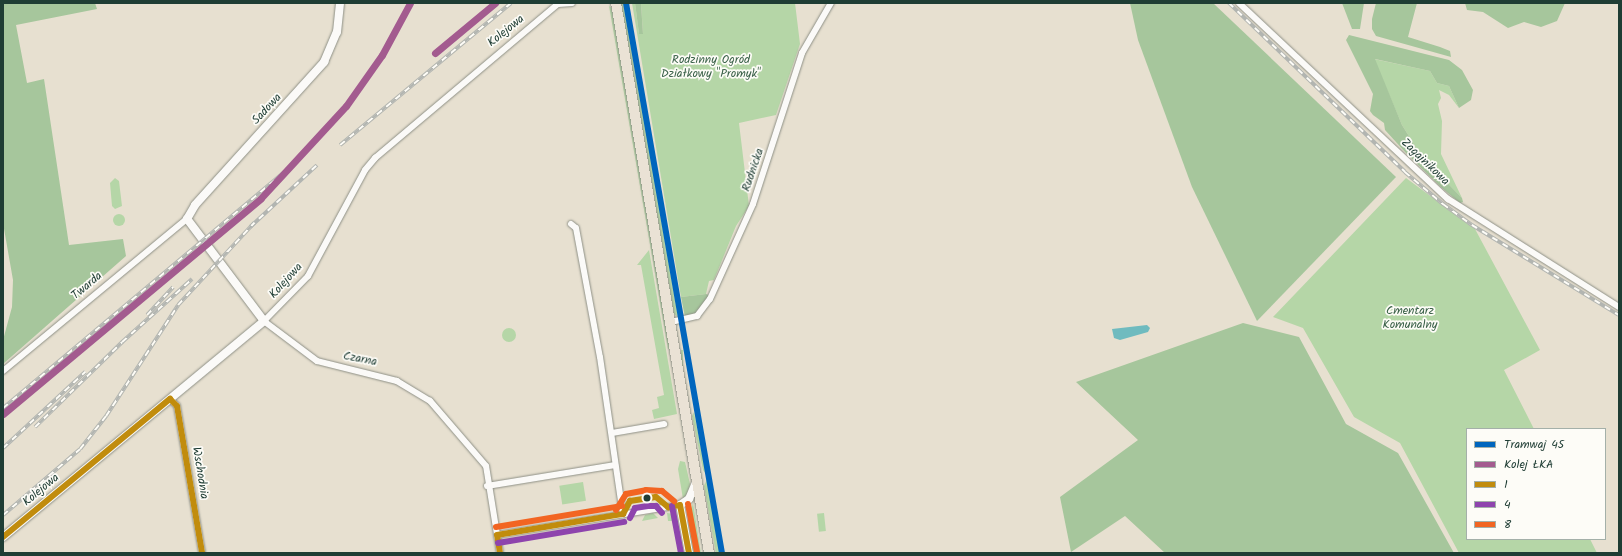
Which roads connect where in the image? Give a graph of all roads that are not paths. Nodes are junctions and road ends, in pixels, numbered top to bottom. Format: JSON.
{"nodes":[{"id":1,"x":340,"y":3,"type":"edge"},
{"id":2,"x":572,"y":3,"type":"edge"},
{"id":3,"x":616,"y":3,"type":"edge"},
{"id":4,"x":832,"y":3,"type":"edge"},
{"id":5,"x":1239,"y":3,"type":"edge"},
{"id":6,"x":187,"y":219,"type":"junction"},
{"id":7,"x":571,"y":224,"type":"dead end"},
{"id":8,"x":1619,"y":307,"type":"edge"},
{"id":9,"x":264,"y":321,"type":"junction"},
{"id":10,"x":671,"y":322,"type":"junction"},
{"id":11,"x":3,"y":371,"type":"edge"},
{"id":12,"x":170,"y":398,"type":"junction"},
{"id":13,"x":664,"y":424,"type":"dead end"},
{"id":14,"x":612,"y":433,"type":"junction"},
{"id":15,"x":615,"y":465,"type":"junction"},
{"id":16,"x":698,"y":480,"type":"junction"},
{"id":17,"x":487,"y":486,"type":"junction"},
{"id":18,"x":680,"y":505,"type":"junction"},
{"id":19,"x":623,"y":514,"type":"junction"},
{"id":20,"x":497,"y":535,"type":"junction"},
{"id":21,"x":3,"y":537,"type":"edge"},
{"id":22,"x":202,"y":553,"type":"edge"},
{"id":23,"x":500,"y":553,"type":"edge"},
{"id":24,"x":689,"y":553,"type":"edge"},
{"id":25,"x":709,"y":553,"type":"edge"}],
"edges":[{"from":1,"to":6,"type":"street","name":"Sadowa"},
{"from":2,"to":9,"type":"street","name":"Kolejowa"},
{"from":3,"to":10,"type":"main road"},
{"from":4,"to":10,"type":"street","name":"Rudnicka"},
{"from":5,"to":8,"type":"street","name":"Zagajnikowa"},
{"from":6,"to":9,"type":"street","name":"Czarna"},
{"from":6,"to":11,"type":"street","name":"Twarda"},
{"from":7,"to":14,"type":"street"},
{"from":9,"to":12,"type":"street","name":"Kolejowa"},
{"from":9,"to":17,"type":"street","name":"Czarna"},
{"from":10,"to":16,"type":"main road"},
{"from":12,"to":21,"type":"street","name":"Kolejowa"},
{"from":12,"to":22,"type":"street","name":"Wschodnia"},
{"from":13,"to":14,"type":"street"},
{"from":14,"to":15,"type":"street"},
{"from":15,"to":17,"type":"street"},
{"from":15,"to":19,"type":"street"},
{"from":16,"to":18,"type":"street"},
{"from":16,"to":25,"type":"main road"},
{"from":17,"to":20,"type":"street","name":"Czarna"},
{"from":18,"to":19,"type":"street"},
{"from":18,"to":24,"type":"street"},
{"from":19,"to":20,"type":"street"},
{"from":20,"to":23,"type":"street","name":"Czarna"}]}
